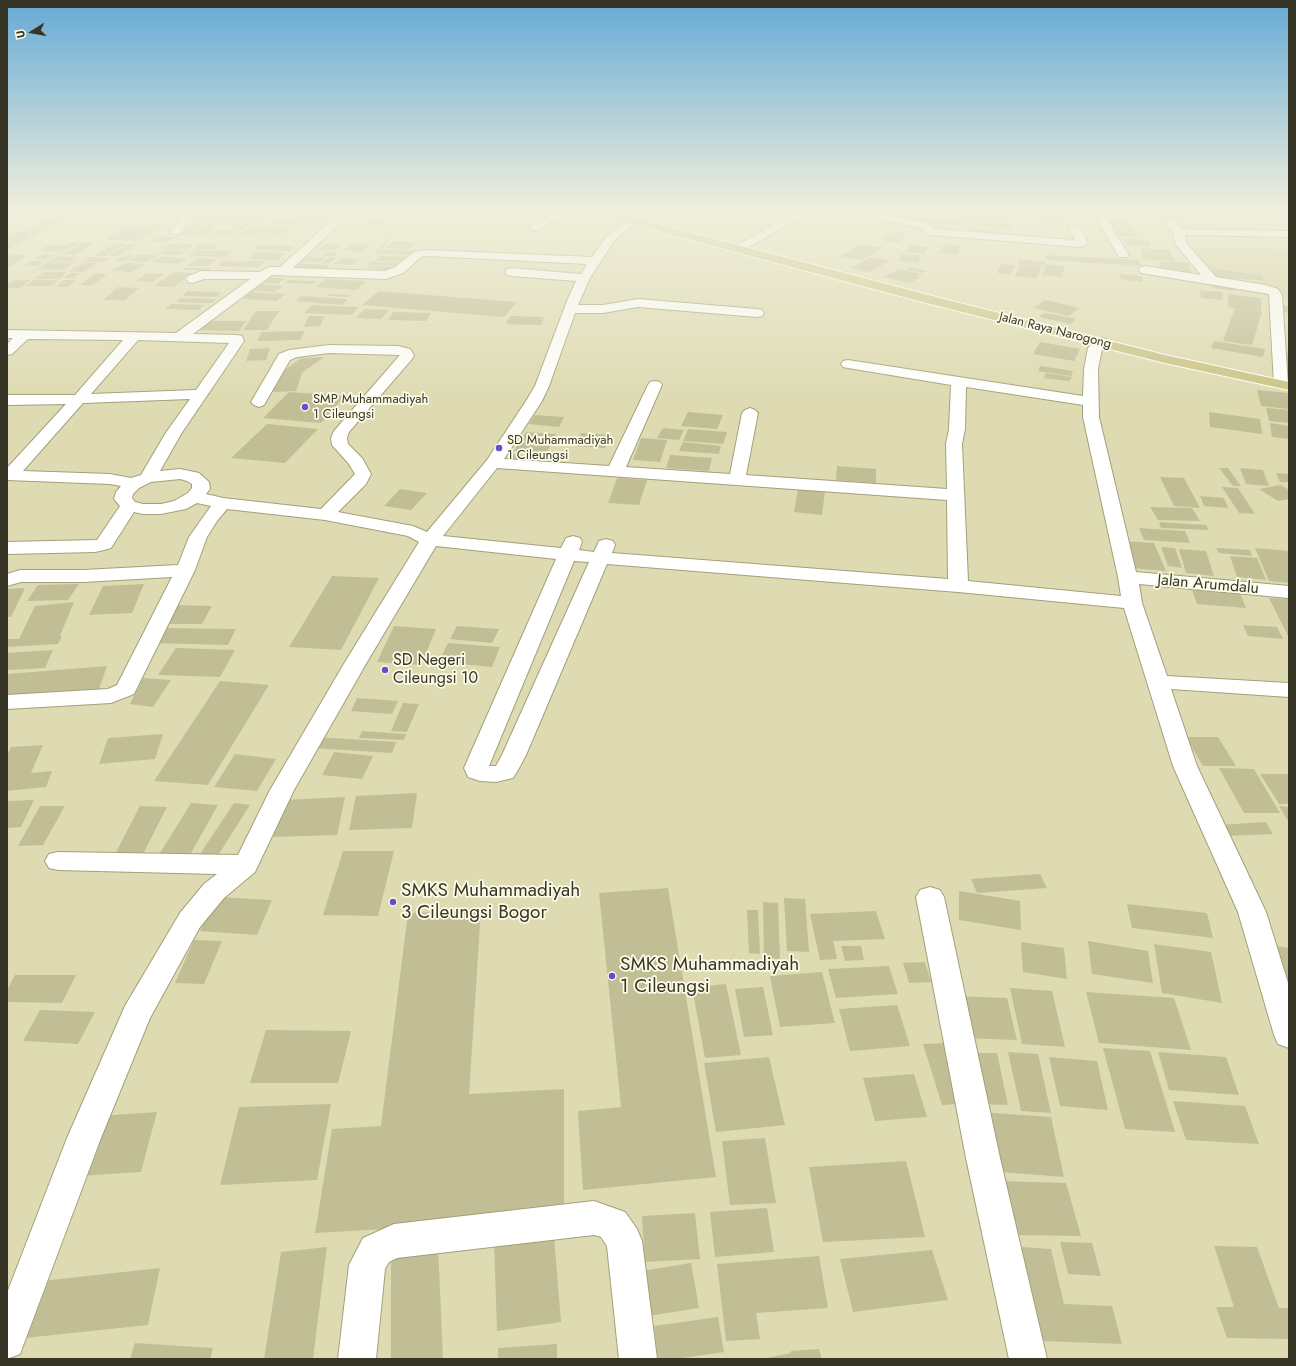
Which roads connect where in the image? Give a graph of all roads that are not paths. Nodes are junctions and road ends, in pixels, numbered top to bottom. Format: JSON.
{"nodes":[{"id":1,"x":265,"y":274,"type":"edge"},
{"id":2,"x":334,"y":274,"type":"edge"},
{"id":3,"x":392,"y":274,"type":"edge"},
{"id":4,"x":532,"y":274,"type":"edge"},
{"id":5,"x":587,"y":274,"type":"edge"},
{"id":6,"x":832,"y":274,"type":"edge"},
{"id":7,"x":1170,"y":274,"type":"edge"},
{"id":8,"x":1207,"y":274,"type":"edge"},
{"id":9,"x":262,"y":276,"type":"junction"},
{"id":10,"x":584,"y":278,"type":"junction"},
{"id":11,"x":192,"y":279,"type":"dead end"},
{"id":12,"x":1212,"y":280,"type":"junction"},
{"id":13,"x":572,"y":309,"type":"junction"},
{"id":14,"x":757,"y":313,"type":"dead end"},
{"id":15,"x":7,"y":334,"type":"edge"},
{"id":16,"x":25,"y":335,"type":"junction"},
{"id":17,"x":134,"y":336,"type":"junction"},
{"id":18,"x":180,"y":337,"type":"junction"},
{"id":19,"x":1101,"y":342,"type":"junction"},
{"id":20,"x":7,"y":351,"type":"edge"},
{"id":21,"x":848,"y":364,"type":"dead end"},
{"id":22,"x":959,"y":382,"type":"junction"},
{"id":23,"x":655,"y":385,"type":"dead end"},
{"id":24,"x":1285,"y":385,"type":"edge"},
{"id":25,"x":201,"y":394,"type":"junction"},
{"id":26,"x":79,"y":398,"type":"junction"},
{"id":27,"x":7,"y":400,"type":"edge"},
{"id":28,"x":1090,"y":401,"type":"junction"},
{"id":29,"x":259,"y":402,"type":"dead end"},
{"id":30,"x":750,"y":413,"type":"dead end"},
{"id":31,"x":493,"y":463,"type":"junction"},
{"id":32,"x":615,"y":472,"type":"junction"},
{"id":33,"x":8,"y":475,"type":"edge"},
{"id":34,"x":737,"y":480,"type":"junction"},
{"id":35,"x":140,"y":481,"type":"junction"},
{"id":36,"x":955,"y":495,"type":"junction"},
{"id":37,"x":194,"y":497,"type":"junction"},
{"id":38,"x":223,"y":503,"type":"junction"},
{"id":39,"x":129,"y":506,"type":"junction"},
{"id":40,"x":325,"y":515,"type":"junction"},
{"id":41,"x":428,"y":534,"type":"junction"},
{"id":42,"x":7,"y":548,"type":"edge"},
{"id":43,"x":570,"y":548,"type":"junction"},
{"id":44,"x":603,"y":552,"type":"junction"},
{"id":45,"x":186,"y":570,"type":"junction"},
{"id":46,"x":7,"y":580,"type":"edge"},
{"id":47,"x":959,"y":580,"type":"junction"},
{"id":48,"x":1130,"y":590,"type":"junction"},
{"id":49,"x":1289,"y":592,"type":"edge"},
{"id":50,"x":1159,"y":682,"type":"junction"},
{"id":51,"x":1289,"y":690,"type":"edge"},
{"id":52,"x":7,"y":702,"type":"edge"},
{"id":53,"x":58,"y":861,"type":"dead end"},
{"id":54,"x":246,"y":865,"type":"junction"},
{"id":55,"x":930,"y":897,"type":"dead end"},
{"id":56,"x":1289,"y":1035,"type":"edge"},
{"id":57,"x":7,"y":1341,"type":"edge"},
{"id":58,"x":357,"y":1359,"type":"edge"},
{"id":59,"x":638,"y":1359,"type":"edge"},
{"id":60,"x":1028,"y":1359,"type":"edge"}],
"edges":[{"from":1,"to":9,"type":"street"},
{"from":2,"to":3,"type":"street"},
{"from":4,"to":10,"type":"street"},
{"from":5,"to":10,"type":"street"},
{"from":6,"to":19,"type":"main road","name":"Jalan Raya Narogong"},
{"from":7,"to":12,"type":"street"},
{"from":8,"to":12,"type":"street"},
{"from":9,"to":11,"type":"street"},
{"from":9,"to":18,"type":"street"},
{"from":10,"to":13,"type":"street"},
{"from":12,"to":24,"type":"street"},
{"from":13,"to":14,"type":"street"},
{"from":13,"to":31,"type":"street"},
{"from":15,"to":16,"type":"street"},
{"from":16,"to":17,"type":"street"},
{"from":16,"to":20,"type":"street"},
{"from":17,"to":18,"type":"street"},
{"from":17,"to":26,"type":"street"},
{"from":18,"to":25,"type":"street"},
{"from":19,"to":24,"type":"main road","name":"Jalan Raya Narogong"},
{"from":19,"to":28,"type":"street"},
{"from":21,"to":22,"type":"street"},
{"from":22,"to":28,"type":"street"},
{"from":22,"to":36,"type":"street"},
{"from":23,"to":32,"type":"street"},
{"from":25,"to":26,"type":"street"},
{"from":25,"to":35,"type":"street"},
{"from":26,"to":27,"type":"street"},
{"from":26,"to":33,"type":"street"},
{"from":28,"to":48,"type":"street"},
{"from":29,"to":40,"type":"street"},
{"from":30,"to":34,"type":"street"},
{"from":31,"to":32,"type":"street"},
{"from":31,"to":41,"type":"street"},
{"from":32,"to":34,"type":"street"},
{"from":33,"to":35,"type":"street"},
{"from":34,"to":36,"type":"street"},
{"from":35,"to":37,"type":"street"},
{"from":35,"to":39,"type":"street"},
{"from":36,"to":47,"type":"street"},
{"from":37,"to":38,"type":"street","name":"Jalan Arumdalu"},
{"from":37,"to":39,"type":"street"},
{"from":38,"to":40,"type":"street","name":"Jalan Arumdalu"},
{"from":38,"to":45,"type":"street"},
{"from":39,"to":42,"type":"street"},
{"from":40,"to":41,"type":"street","name":"Jalan Arumdalu"},
{"from":41,"to":43,"type":"street","name":"Jalan Arumdalu"},
{"from":41,"to":54,"type":"street"},
{"from":43,"to":44,"type":"street","name":"Jalan Arumdalu"},
{"from":43,"to":44,"type":"street"},
{"from":44,"to":47,"type":"street","name":"Jalan Arumdalu"},
{"from":45,"to":46,"type":"street"},
{"from":45,"to":52,"type":"street"},
{"from":47,"to":48,"type":"street","name":"Jalan Arumdalu"},
{"from":48,"to":49,"type":"street","name":"Jalan Arumdalu"},
{"from":48,"to":50,"type":"street"},
{"from":50,"to":51,"type":"street"},
{"from":50,"to":56,"type":"street"},
{"from":53,"to":54,"type":"street"},
{"from":54,"to":57,"type":"street"},
{"from":55,"to":60,"type":"street"},
{"from":58,"to":59,"type":"street"}]}
